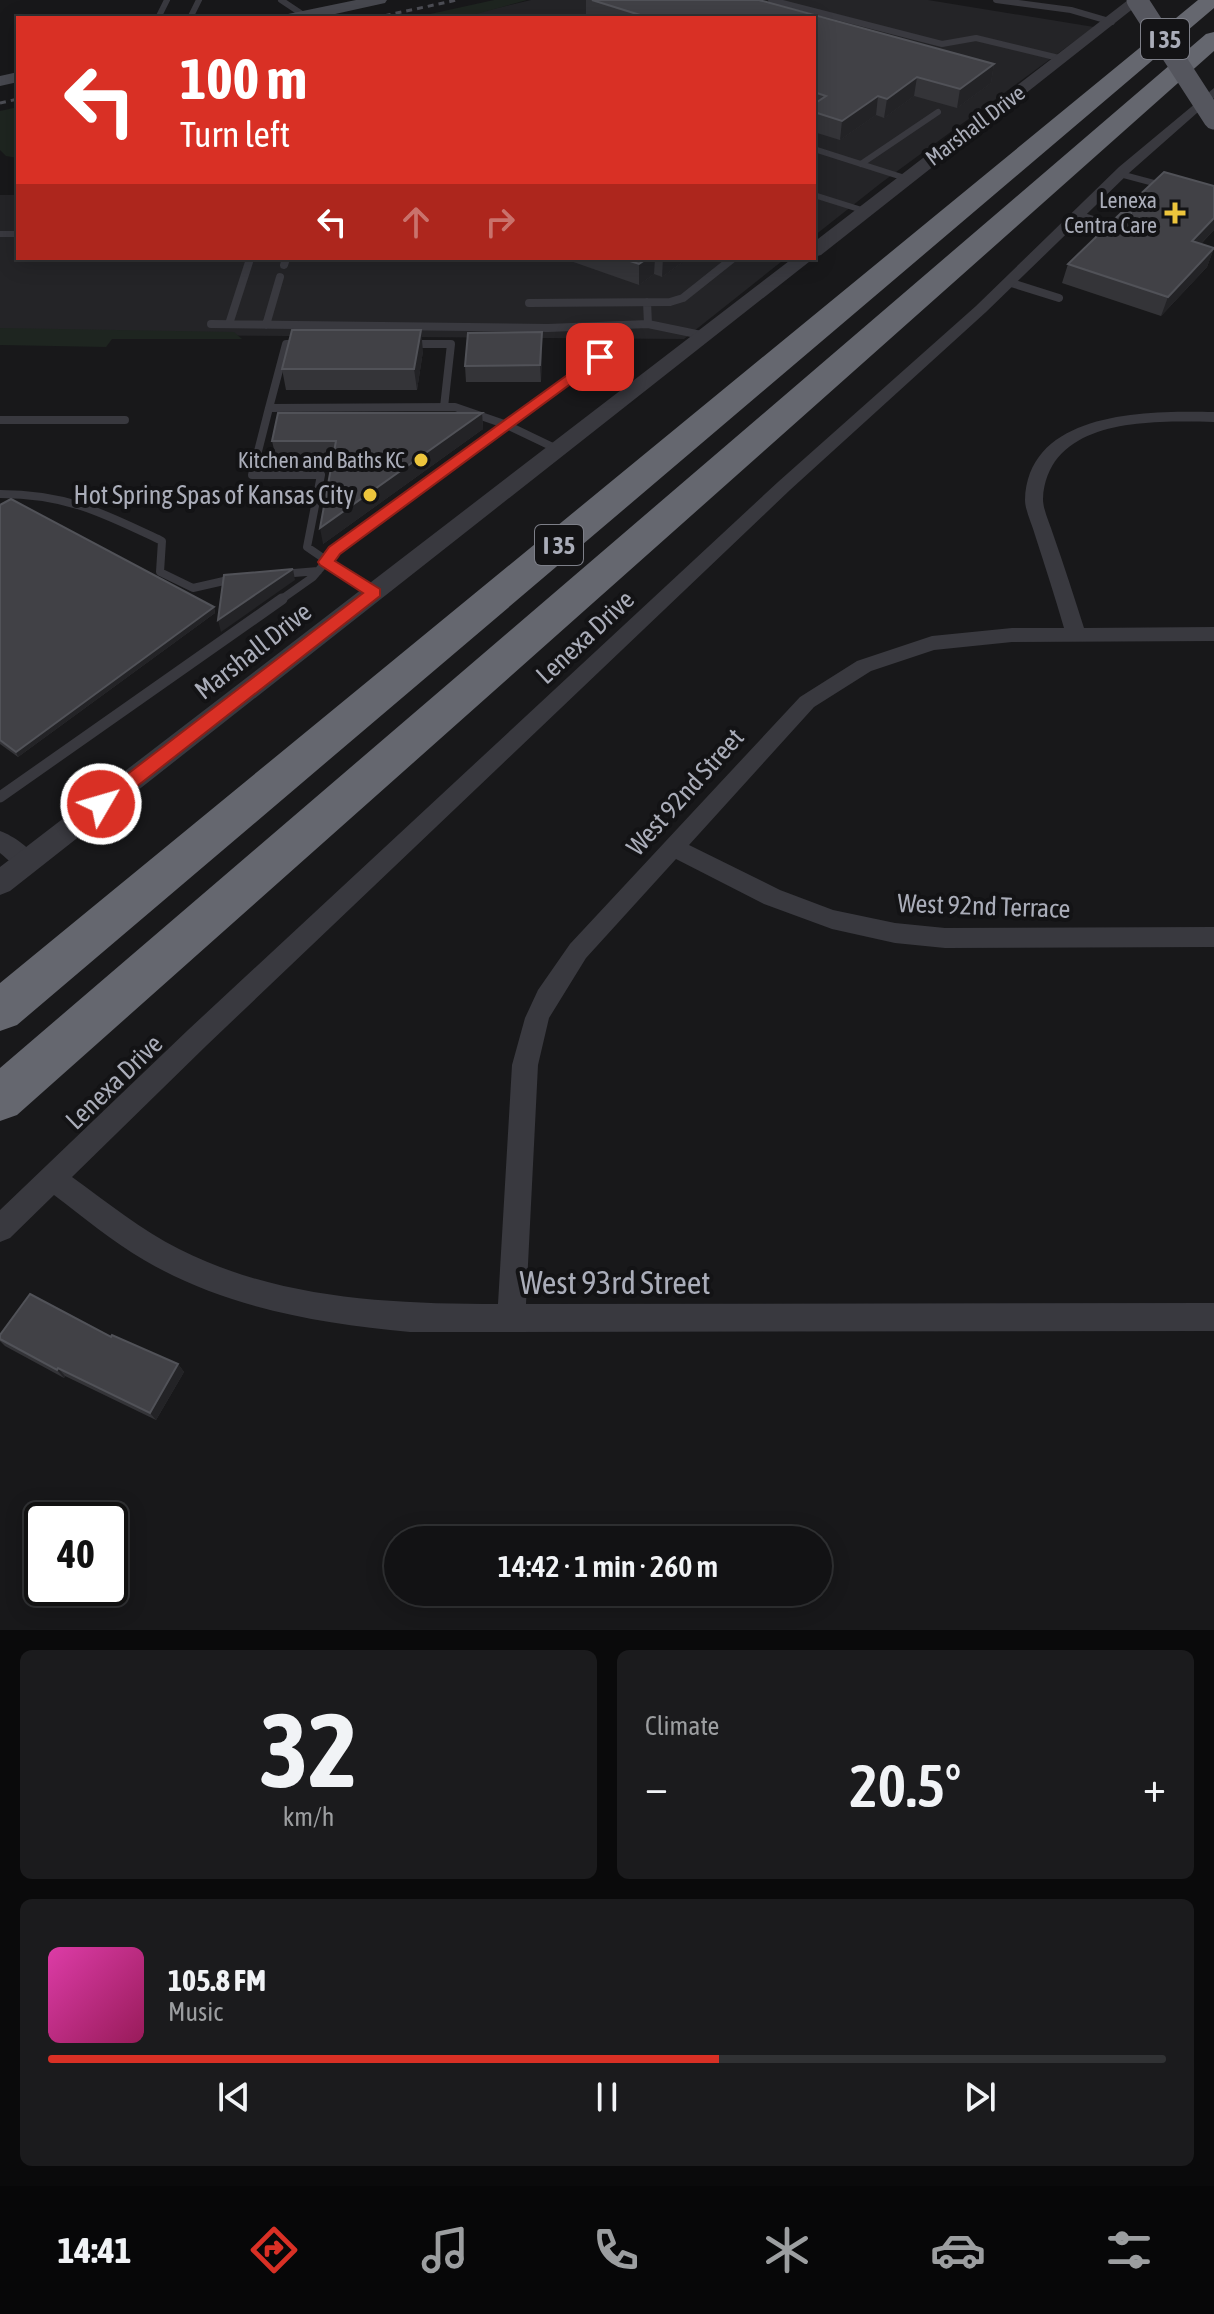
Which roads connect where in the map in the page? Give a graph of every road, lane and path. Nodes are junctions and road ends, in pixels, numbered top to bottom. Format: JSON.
{"nodes":[{"id":1,"x":281,"y":0,"type":"edge"},
{"id":2,"x":771,"y":0,"type":"edge"},
{"id":3,"x":996,"y":0,"type":"edge"},
{"id":4,"x":1137,"y":0,"type":"edge"},
{"id":5,"x":1211,"y":0,"type":"edge"},
{"id":6,"x":369,"y":1,"type":"edge"},
{"id":7,"x":1172,"y":12,"type":"dead end"},
{"id":8,"x":299,"y":16,"type":"edge"},
{"id":9,"x":304,"y":16,"type":"edge"},
{"id":10,"x":1112,"y":22,"type":"junction"},
{"id":11,"x":1214,"y":39,"type":"edge"},
{"id":12,"x":1063,"y":59,"type":"junction"},
{"id":13,"x":1214,"y":73,"type":"edge"},
{"id":14,"x":1212,"y":96,"type":"edge"},
{"id":15,"x":938,"y":112,"type":"dead end"},
{"id":16,"x":1214,"y":119,"type":"edge"},
{"id":17,"x":816,"y":150,"type":"edge"},
{"id":18,"x":861,"y":164,"type":"junction"},
{"id":19,"x":1120,"y":174,"type":"junction"},
{"id":20,"x":905,"y":178,"type":"junction"},
{"id":21,"x":1169,"y":187,"type":"edge"},
{"id":22,"x":816,"y":196,"type":"edge"},
{"id":23,"x":865,"y":211,"type":"junction"},
{"id":24,"x":1078,"y":214,"type":"junction"},
{"id":25,"x":1121,"y":228,"type":"edge"},
{"id":26,"x":816,"y":249,"type":"edge"},
{"id":27,"x":249,"y":260,"type":"edge"},
{"id":28,"x":730,"y":260,"type":"edge"},
{"id":29,"x":802,"y":260,"type":"edge"},
{"id":30,"x":280,"y":277,"type":"dead end"},
{"id":31,"x":1008,"y":282,"type":"junction"},
{"id":32,"x":1059,"y":298,"type":"dead end"},
{"id":33,"x":647,"y":302,"type":"junction"},
{"id":34,"x":529,"y":303,"type":"dead end"},
{"id":35,"x":211,"y":324,"type":"dead end"},
{"id":36,"x":229,"y":324,"type":"junction"},
{"id":37,"x":648,"y":324,"type":"junction"},
{"id":38,"x":266,"y":325,"type":"junction"},
{"id":39,"x":706,"y":336,"type":"junction"},
{"id":40,"x":316,"y":344,"type":"edge"},
{"id":41,"x":391,"y":344,"type":"edge"},
{"id":42,"x":600,"y":357,"type":"dead end"},
{"id":43,"x":444,"y":407,"type":"junction"},
{"id":44,"x":269,"y":408,"type":"junction"},
{"id":45,"x":1214,"y":417,"type":"edge"},
{"id":46,"x":0,"y":420,"type":"edge"},
{"id":47,"x":125,"y":420,"type":"dead end"},
{"id":48,"x":507,"y":425,"type":"junction"},
{"id":49,"x":559,"y":450,"type":"junction"},
{"id":50,"x":0,"y":494,"type":"edge"},
{"id":51,"x":325,"y":562,"type":"junction"},
{"id":52,"x":318,"y":571,"type":"junction"},
{"id":53,"x":272,"y":575,"type":"edge"},
{"id":54,"x":242,"y":578,"type":"edge"},
{"id":55,"x":374,"y":593,"type":"junction"},
{"id":56,"x":1214,"y":634,"type":"edge"},
{"id":57,"x":1076,"y":635,"type":"junction"},
{"id":58,"x":0,"y":797,"type":"edge"},
{"id":59,"x":0,"y":840,"type":"edge"},
{"id":60,"x":672,"y":847,"type":"junction"},
{"id":61,"x":27,"y":862,"type":"junction"},
{"id":62,"x":0,"y":883,"type":"edge"},
{"id":63,"x":1214,"y":937,"type":"edge"},
{"id":64,"x":0,"y":1011,"type":"edge"},
{"id":65,"x":0,"y":1099,"type":"edge"},
{"id":66,"x":52,"y":1178,"type":"junction"},
{"id":67,"x":0,"y":1229,"type":"edge"},
{"id":68,"x":1214,"y":1317,"type":"edge"},
{"id":69,"x":511,"y":1318,"type":"junction"}],
"edges":[{"from":1,"to":8,"type":"lane"},
{"from":2,"to":12,"type":"lane"},
{"from":3,"to":10,"type":"lane"},
{"from":4,"to":10,"type":"street","name":"Marshall Drive"},
{"from":4,"to":16,"type":"main road","bridge":true},
{"from":5,"to":64,"type":"highway","number":"I 35"},
{"from":6,"to":9,"type":"main road"},
{"from":7,"to":13,"type":"main road"},
{"from":10,"to":12,"type":"street","name":"Marshall Drive"},
{"from":11,"to":65,"type":"highway","number":"I 35"},
{"from":12,"to":20,"type":"street","name":"Marshall Drive"},
{"from":14,"to":19,"type":"street","name":"Lenexa Drive"},
{"from":15,"to":18,"type":"lane"},
{"from":17,"to":18,"type":"lane"},
{"from":18,"to":20,"type":"lane"},
{"from":19,"to":21,"type":"lane"},
{"from":19,"to":24,"type":"street","name":"Lenexa Drive"},
{"from":20,"to":23,"type":"street","name":"Marshall Drive"},
{"from":22,"to":23,"type":"lane"},
{"from":23,"to":26,"type":"street","name":"Marshall Drive"},
{"from":24,"to":25,"type":"lane"},
{"from":24,"to":31,"type":"street","name":"Lenexa Drive"},
{"from":27,"to":36,"type":"lane"},
{"from":28,"to":33,"type":"lane"},
{"from":29,"to":39,"type":"street","name":"Marshall Drive"},
{"from":30,"to":38,"type":"lane"},
{"from":31,"to":32,"type":"lane"},
{"from":31,"to":66,"type":"street","name":"Lenexa Drive"},
{"from":33,"to":34,"type":"lane"},
{"from":33,"to":37,"type":"lane"},
{"from":35,"to":36,"type":"lane"},
{"from":36,"to":38,"type":"lane"},
{"from":37,"to":38,"type":"lane"},
{"from":37,"to":39,"type":"lane"},
{"from":39,"to":49,"type":"street","name":"Marshall Drive"},
{"from":40,"to":44,"type":"lane"},
{"from":41,"to":43,"type":"lane"},
{"from":42,"to":48,"type":"lane"},
{"from":43,"to":44,"type":"lane"},
{"from":43,"to":48,"type":"lane"},
{"from":44,"to":51,"type":"lane"},
{"from":45,"to":57,"type":"street"},
{"from":46,"to":47,"type":"lane"},
{"from":48,"to":49,"type":"lane"},
{"from":48,"to":51,"type":"lane"},
{"from":49,"to":55,"type":"street","name":"Marshall Drive"},
{"from":50,"to":54,"type":"lane"},
{"from":51,"to":52,"type":"lane"},
{"from":51,"to":55,"type":"lane"},
{"from":52,"to":53,"type":"lane"},
{"from":52,"to":58,"type":"lane"},
{"from":55,"to":61,"type":"street","name":"Marshall Drive"},
{"from":56,"to":57,"type":"street","name":"West 92nd Street"},
{"from":57,"to":60,"type":"street","name":"West 92nd Street"},
{"from":59,"to":61,"type":"street"},
{"from":60,"to":63,"type":"street","name":"West 92nd Terrace"},
{"from":60,"to":69,"type":"street","name":"West 92nd Street"},
{"from":61,"to":62,"type":"street","name":"Marshall Drive"},
{"from":66,"to":67,"type":"street","name":"Lenexa Drive"},
{"from":66,"to":69,"type":"street","name":"West 93rd Street"},
{"from":68,"to":69,"type":"street","name":"West 93rd Street"}]}
